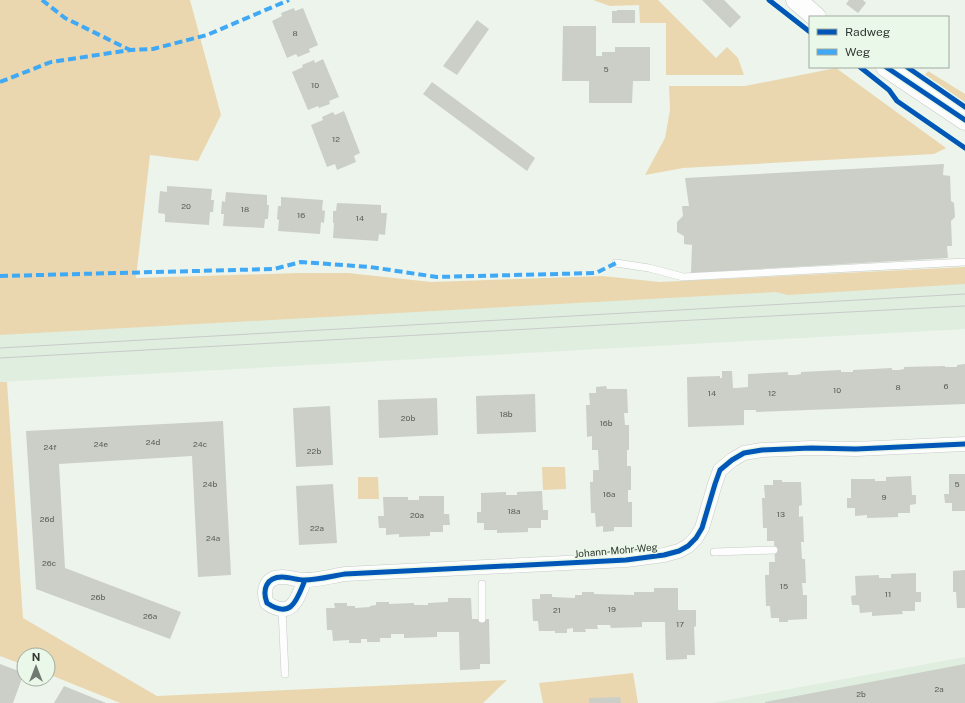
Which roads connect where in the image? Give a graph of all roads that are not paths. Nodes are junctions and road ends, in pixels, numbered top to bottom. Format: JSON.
{"nodes":[{"id":1,"x":796,"y":0,"type":"edge"},
{"id":2,"x":815,"y":16,"type":"edge"},
{"id":3,"x":887,"y":68,"type":"edge"},
{"id":4,"x":965,"y":120,"type":"edge"},
{"id":5,"x":965,"y":262,"type":"edge"},
{"id":6,"x":616,"y":263,"type":"dead end"},
{"id":7,"x":965,"y":444,"type":"edge"},
{"id":8,"x":774,"y":550,"type":"dead end"},
{"id":9,"x":714,"y":552,"type":"dead end"},
{"id":10,"x":305,"y":580,"type":"junction"},
{"id":11,"x":482,"y":584,"type":"dead end"},
{"id":12,"x":282,"y":610,"type":"junction"},
{"id":13,"x":482,"y":619,"type":"dead end"},
{"id":14,"x":285,"y":674,"type":"dead end"}],
"edges":[{"from":1,"to":2,"type":"street"},
{"from":3,"to":4,"type":"street"},
{"from":5,"to":6,"type":"lane"},
{"from":7,"to":10,"type":"street","name":"Johann-Mohr-Weg"},
{"from":8,"to":9,"type":"lane"},
{"from":10,"to":12,"type":"street"},
{"from":10,"to":12,"type":"street","name":"Johann-Mohr-Weg"},
{"from":11,"to":13,"type":"lane"},
{"from":12,"to":14,"type":"lane"}]}
